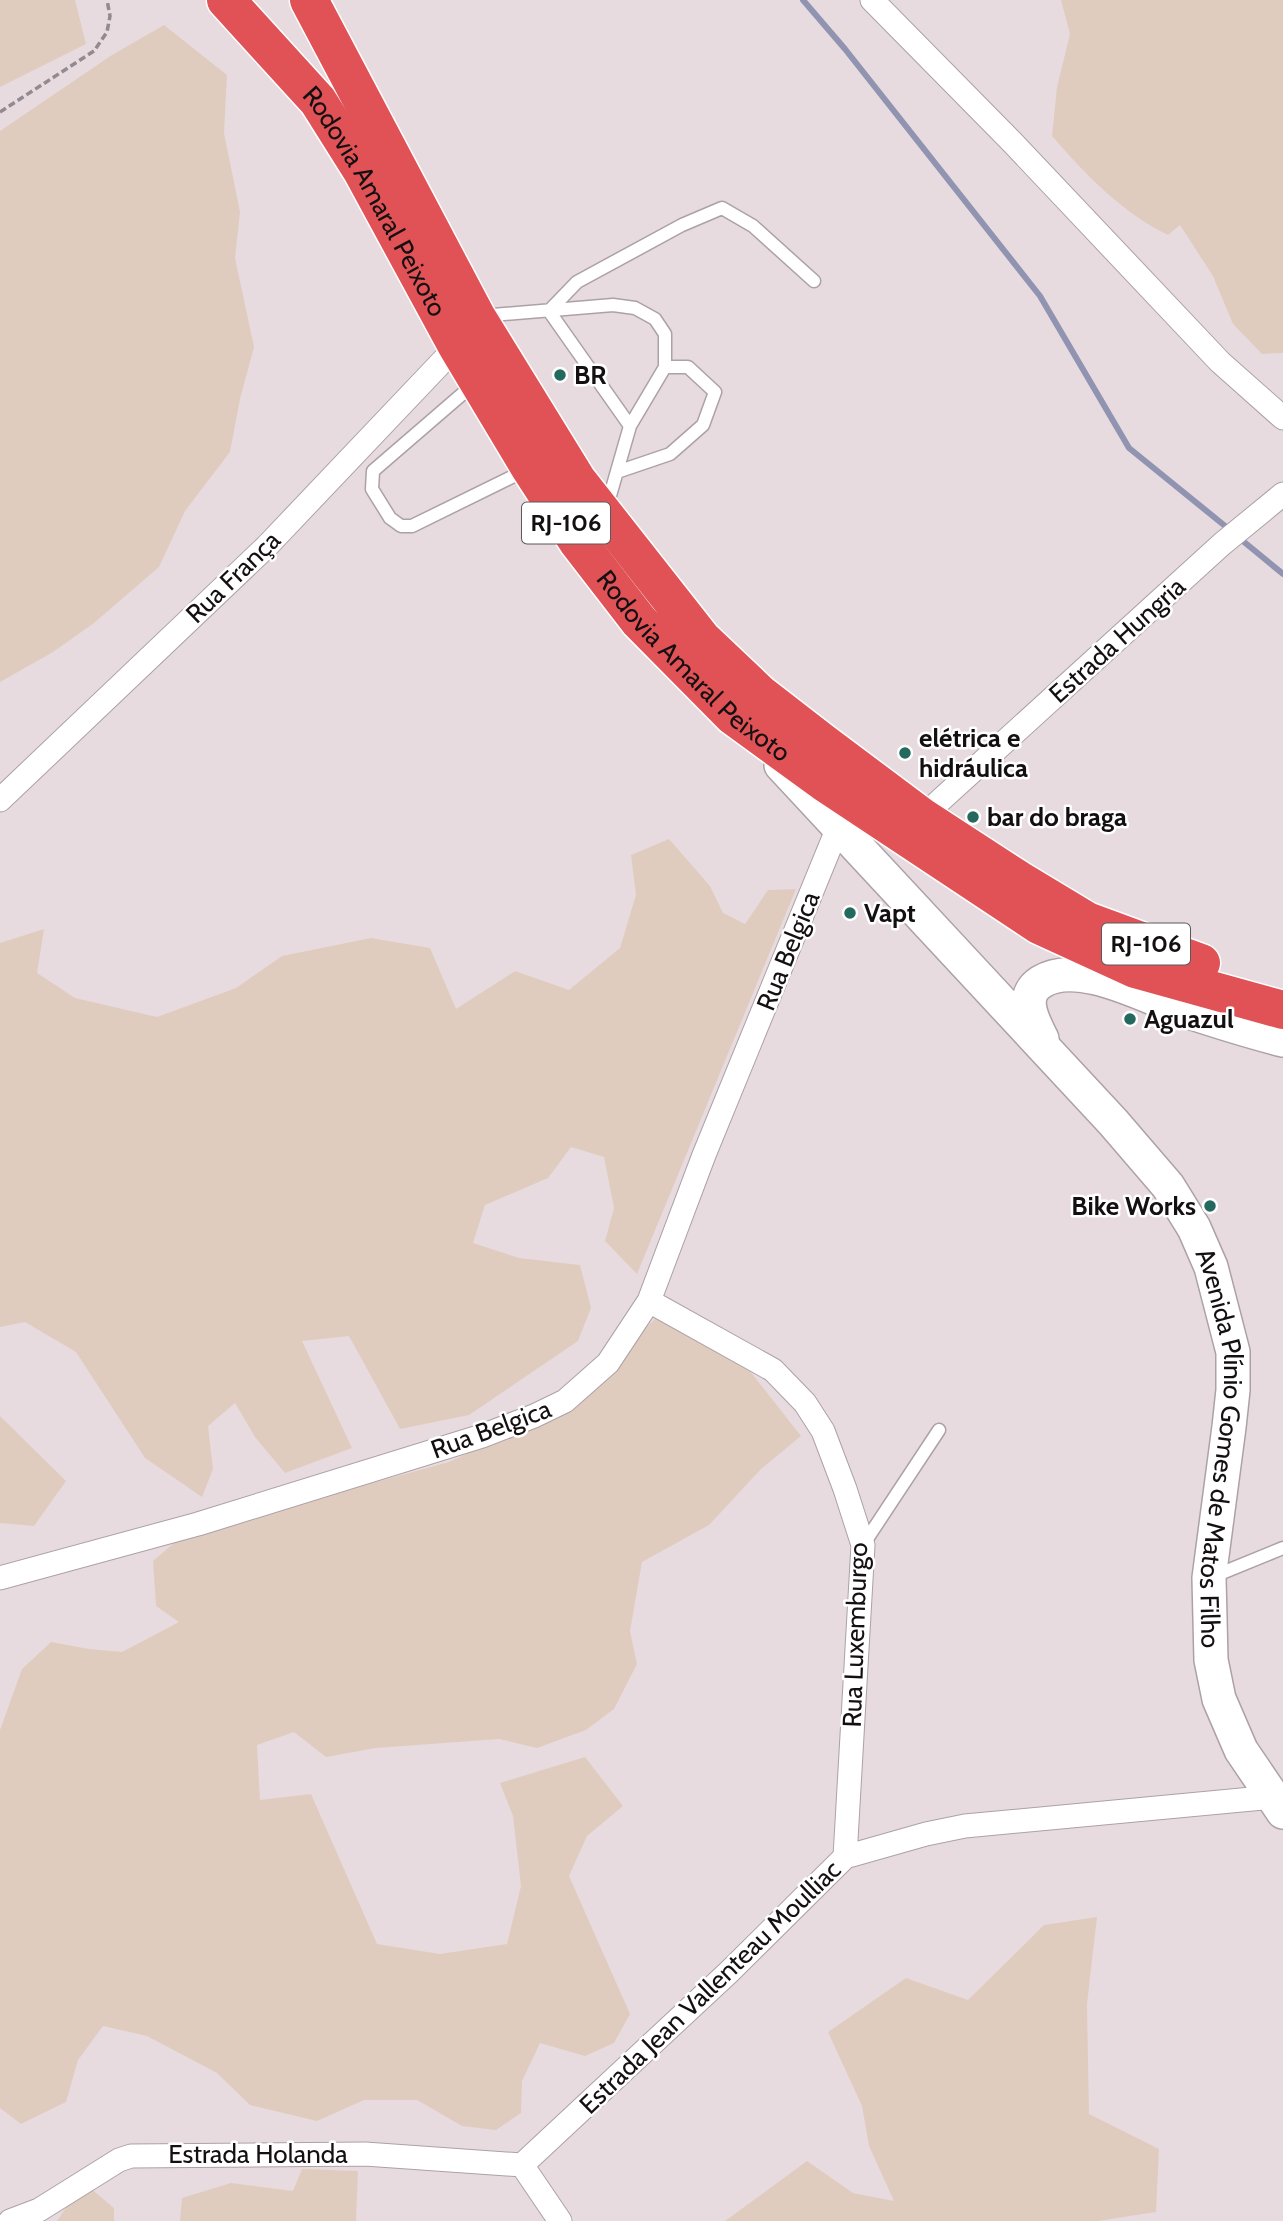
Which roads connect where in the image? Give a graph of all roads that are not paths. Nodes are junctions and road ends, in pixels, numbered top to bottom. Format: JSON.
{"nodes":[{"id":1,"x":226,"y":0,"type":"edge"},
{"id":2,"x":244,"y":0,"type":"edge"},
{"id":3,"x":294,"y":0,"type":"edge"},
{"id":4,"x":309,"y":0,"type":"edge"},
{"id":5,"x":872,"y":0,"type":"edge"},
{"id":6,"x":337,"y":49,"type":"junction"},
{"id":7,"x":299,"y":80,"type":"junction"},
{"id":8,"x":814,"y":281,"type":"dead end"},
{"id":9,"x":549,"y":311,"type":"junction"},
{"id":10,"x":466,"y":331,"type":"junction"},
{"id":11,"x":665,"y":367,"type":"junction"},
{"id":12,"x":478,"y":381,"type":"junction"},
{"id":13,"x":1283,"y":418,"type":"edge"},
{"id":14,"x":630,"y":426,"type":"junction"},
{"id":15,"x":530,"y":468,"type":"junction"},
{"id":16,"x":617,"y":472,"type":"junction"},
{"id":17,"x":1283,"y":494,"type":"edge"},
{"id":18,"x":604,"y":516,"type":"junction"},
{"id":19,"x":733,"y":716,"type":"junction"},
{"id":20,"x":0,"y":800,"type":"edge"},
{"id":21,"x":922,"y":817,"type":"junction"},
{"id":22,"x":838,"y":825,"type":"junction"},
{"id":23,"x":1283,"y":985,"type":"edge"},
{"id":24,"x":1283,"y":1010,"type":"edge"},
{"id":25,"x":1283,"y":1040,"type":"edge"},
{"id":26,"x":1049,"y":1054,"type":"junction"},
{"id":27,"x":649,"y":1301,"type":"junction"},
{"id":28,"x":939,"y":1430,"type":"dead end"},
{"id":29,"x":863,"y":1545,"type":"junction"},
{"id":30,"x":1283,"y":1548,"type":"edge"},
{"id":31,"x":0,"y":1578,"type":"edge"},
{"id":32,"x":1209,"y":1578,"type":"junction"},
{"id":33,"x":1278,"y":1804,"type":"edge"},
{"id":34,"x":845,"y":1857,"type":"junction"},
{"id":35,"x":522,"y":2165,"type":"junction"},
{"id":36,"x":10,"y":2221,"type":"edge"},
{"id":37,"x":560,"y":2221,"type":"edge"}],
"edges":[{"from":1,"to":7,"type":"highway","name":"Rodovia Amaral Peixoto","number":"RJ-106"},
{"from":2,"to":7,"type":"highway"},
{"from":3,"to":6,"type":"highway"},
{"from":4,"to":6,"type":"highway","name":"Rodovia Amaral Peixoto","number":"RJ-106"},
{"from":5,"to":13,"type":"street"},
{"from":6,"to":10,"type":"highway","name":"Rodovia Amaral Peixoto","number":"RJ-106"},
{"from":7,"to":10,"type":"highway","name":"Rodovia Amaral Peixoto","number":"RJ-106"},
{"from":8,"to":9,"type":"lane"},
{"from":9,"to":10,"type":"lane"},
{"from":9,"to":11,"type":"lane"},
{"from":9,"to":14,"type":"lane"},
{"from":10,"to":12,"type":"highway","name":"Rodovia Amaral Peixoto","number":"RJ-106"},
{"from":10,"to":18,"type":"highway","name":"Rodovia Amaral Peixoto","number":"RJ-106"},
{"from":10,"to":20,"type":"street","name":"Rua França"},
{"from":11,"to":14,"type":"lane"},
{"from":11,"to":16,"type":"lane"},
{"from":12,"to":15,"type":"highway","name":"Rodovia Amaral Peixoto","number":"RJ-106"},
{"from":12,"to":15,"type":"lane"},
{"from":14,"to":16,"type":"lane"},
{"from":15,"to":19,"type":"highway","name":"Rodovia Amaral Peixoto","number":"RJ-106"},
{"from":16,"to":18,"type":"lane"},
{"from":17,"to":21,"type":"street","name":"Estrada Hungria"},
{"from":18,"to":21,"type":"highway","name":"Rodovia Amaral Peixoto","number":"RJ-106"},
{"from":19,"to":22,"type":"main road","name":"Avenida Plínio Gomes de Matos Filho"},
{"from":19,"to":24,"type":"highway","name":"Rodovia Amaral Peixoto","number":"RJ-106"},
{"from":21,"to":23,"type":"highway","name":"Rodovia Amaral Peixoto","number":"RJ-106"},
{"from":22,"to":26,"type":"main road","name":"Avenida Plínio Gomes de Matos Filho"},
{"from":22,"to":27,"type":"street","name":"Rua Belgica"},
{"from":25,"to":26,"type":"main road"},
{"from":26,"to":32,"type":"main road","name":"Avenida Plínio Gomes de Matos Filho"},
{"from":27,"to":29,"type":"street","name":"Rua Luxemburgo"},
{"from":27,"to":31,"type":"street","name":"Rua Belgica"},
{"from":28,"to":29,"type":"lane"},
{"from":29,"to":34,"type":"street","name":"Rua Luxemburgo"},
{"from":30,"to":32,"type":"lane"},
{"from":32,"to":33,"type":"main road","name":"Avenida Plínio Gomes de Matos Filho"},
{"from":33,"to":34,"type":"street","name":"Estrada Jean Vallenteau Moulliac"},
{"from":34,"to":35,"type":"street","name":"Estrada Jean Vallenteau Moulliac"},
{"from":35,"to":36,"type":"street","name":"Estrada Holanda"},
{"from":35,"to":37,"type":"street"}]}
